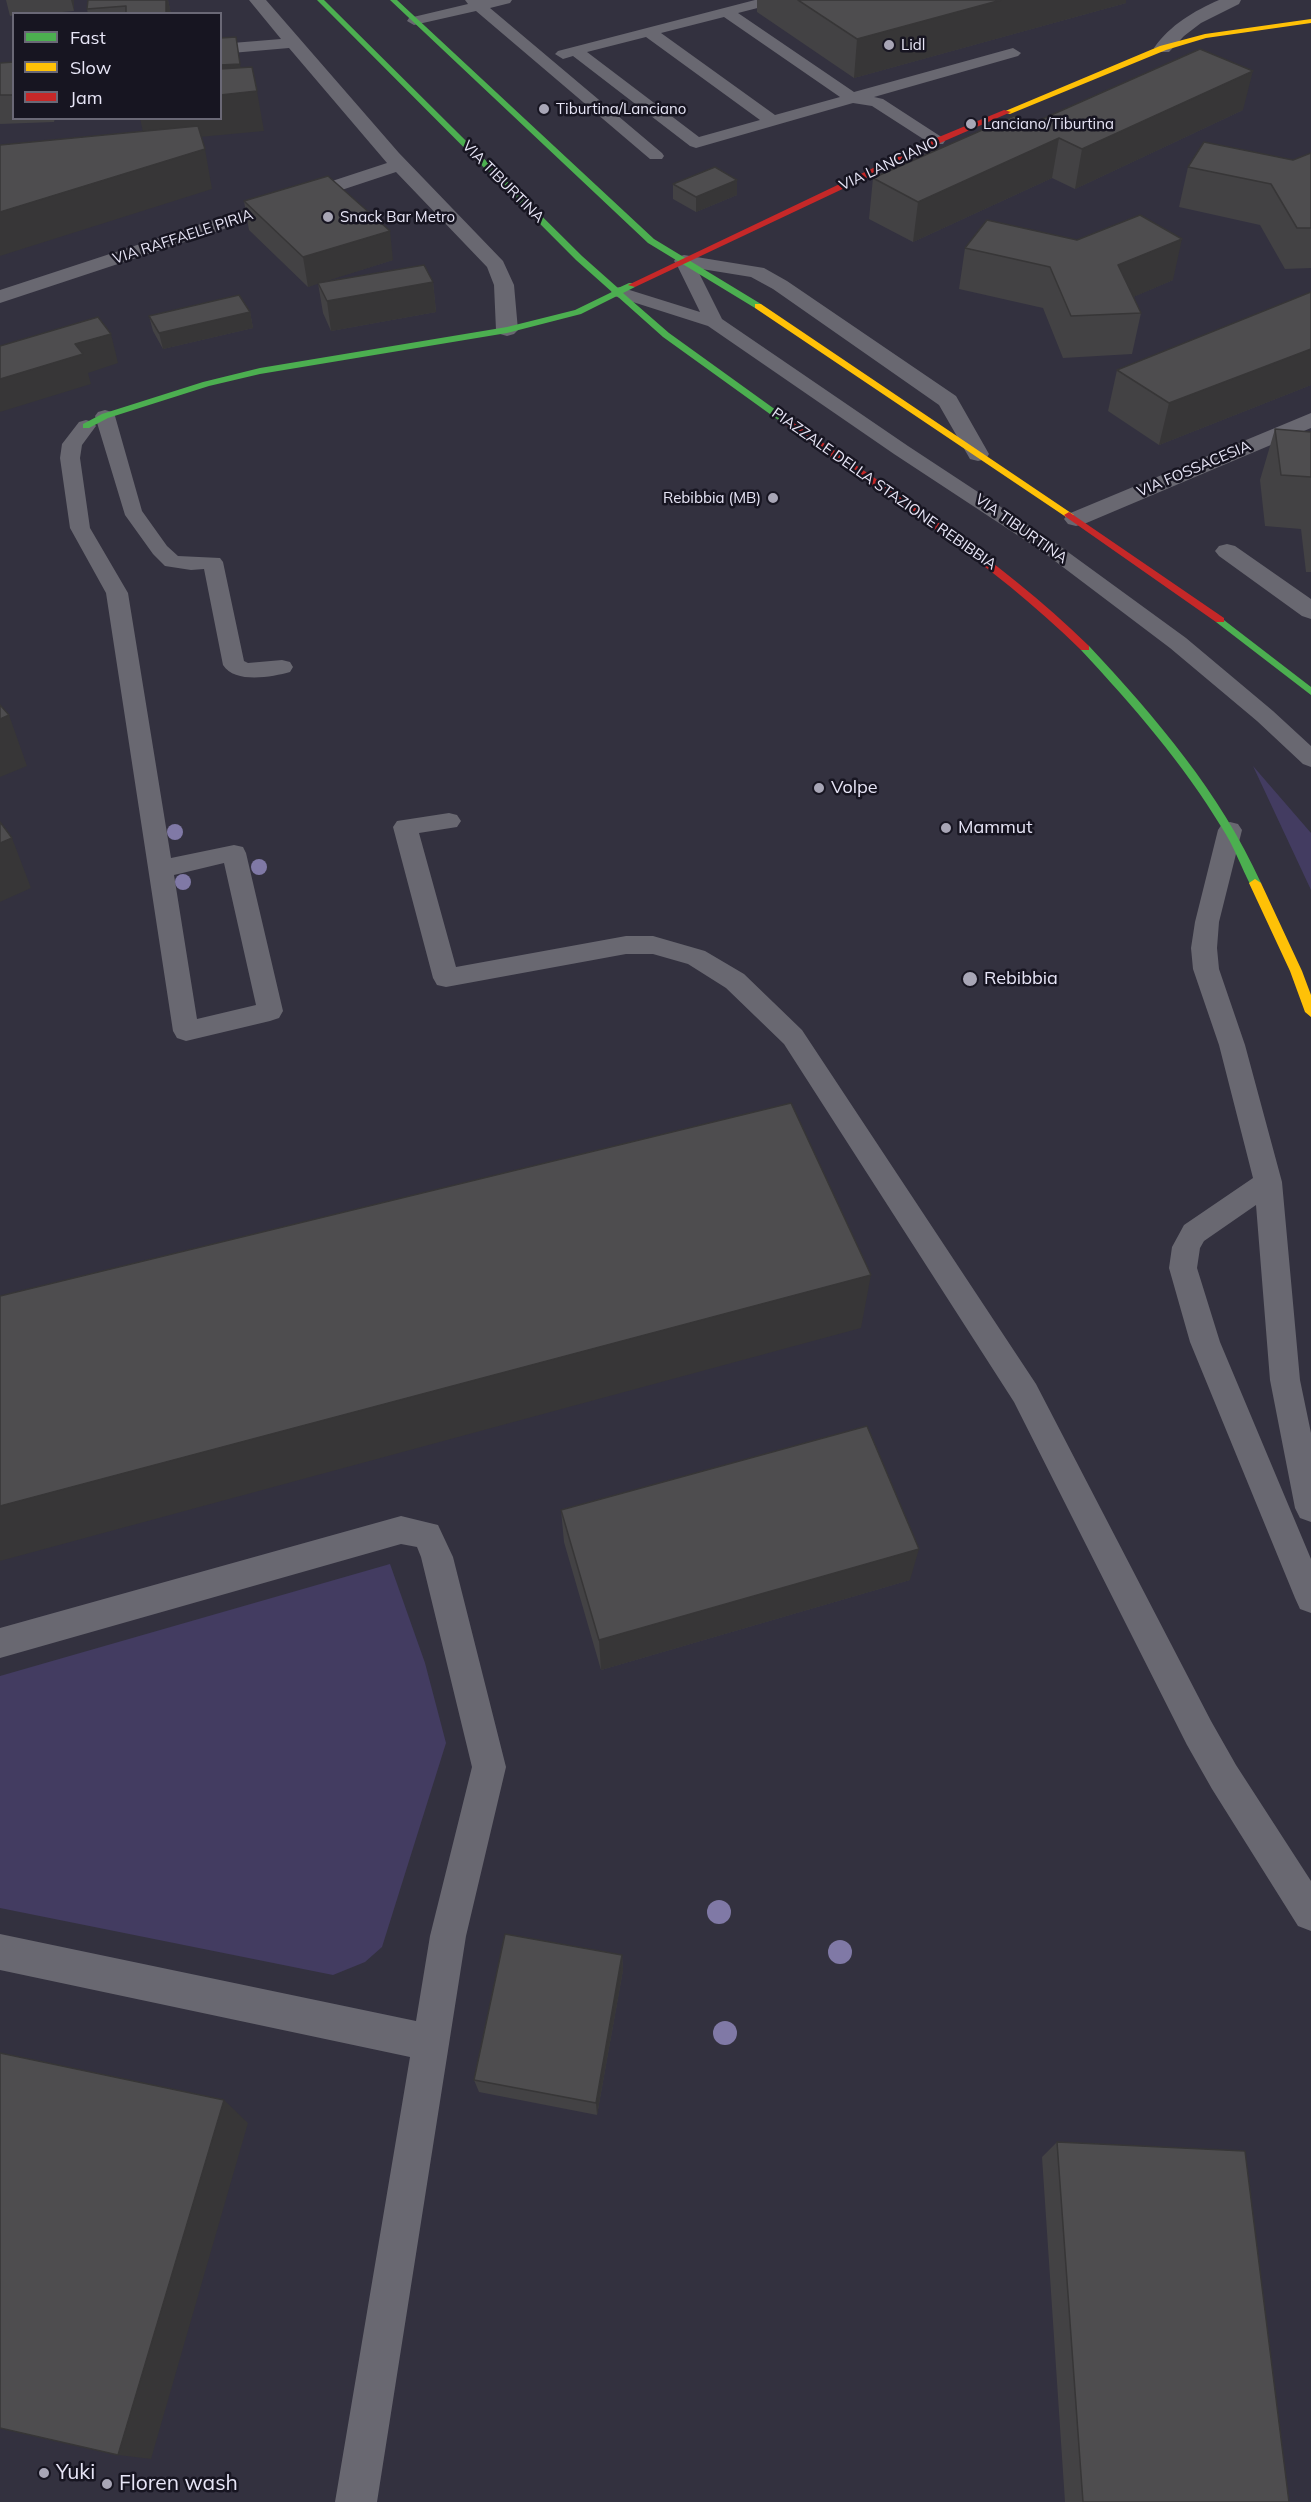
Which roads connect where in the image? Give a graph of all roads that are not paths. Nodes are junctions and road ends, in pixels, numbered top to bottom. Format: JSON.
{"nodes":[{"id":1,"x":257,"y":0,"type":"edge"},
{"id":2,"x":320,"y":0,"type":"edge"},
{"id":3,"x":393,"y":0,"type":"edge"},
{"id":4,"x":505,"y":0,"type":"edge"},
{"id":5,"x":772,"y":0,"type":"edge"},
{"id":6,"x":1223,"y":2,"type":"edge"},
{"id":7,"x":476,"y":3,"type":"edge"},
{"id":8,"x":726,"y":12,"type":"junction"},
{"id":9,"x":414,"y":21,"type":"junction"},
{"id":10,"x":1311,"y":21,"type":"edge"},
{"id":11,"x":649,"y":32,"type":"junction"},
{"id":12,"x":292,"y":43,"type":"junction"},
{"id":13,"x":1163,"y":48,"type":"junction"},
{"id":14,"x":222,"y":49,"type":"edge"},
{"id":15,"x":576,"y":51,"type":"junction"},
{"id":16,"x":1013,"y":52,"type":"dead end"},
{"id":17,"x":541,"y":60,"type":"junction"},
{"id":18,"x":852,"y":98,"type":"junction"},
{"id":19,"x":772,"y":121,"type":"junction"},
{"id":20,"x":937,"y":141,"type":"junction"},
{"id":21,"x":656,"y":156,"type":"dead end"},
{"id":22,"x":399,"y":165,"type":"junction"},
{"id":23,"x":684,"y":261,"type":"junction"},
{"id":24,"x":620,"y":292,"type":"junction"},
{"id":25,"x":0,"y":297,"type":"edge"},
{"id":26,"x":714,"y":322,"type":"junction"},
{"id":27,"x":507,"y":330,"type":"junction"},
{"id":28,"x":1311,"y":420,"type":"edge"},
{"id":29,"x":96,"y":421,"type":"junction"},
{"id":30,"x":978,"y":454,"type":"junction"},
{"id":31,"x":1076,"y":519,"type":"junction"},
{"id":32,"x":1227,"y":551,"type":"dead end"},
{"id":33,"x":1311,"y":611,"type":"edge"},
{"id":34,"x":282,"y":668,"type":"dead end"},
{"id":35,"x":1311,"y":692,"type":"edge"},
{"id":36,"x":1311,"y":759,"type":"edge"},
{"id":37,"x":449,"y":821,"type":"dead end"},
{"id":38,"x":1230,"y":830,"type":"junction"},
{"id":39,"x":160,"y":868,"type":"junction"},
{"id":40,"x":1311,"y":1012,"type":"edge"},
{"id":41,"x":1268,"y":1182,"type":"junction"},
{"id":42,"x":1311,"y":1508,"type":"edge"},
{"id":43,"x":1311,"y":1598,"type":"edge"},
{"id":44,"x":0,"y":1644,"type":"edge"},
{"id":45,"x":1311,"y":1913,"type":"edge"},
{"id":46,"x":0,"y":1952,"type":"edge"},
{"id":47,"x":430,"y":2043,"type":"junction"},
{"id":48,"x":357,"y":2502,"type":"edge"}],
"edges":[{"from":1,"to":12,"type":"street"},
{"from":2,"to":24,"type":"main road","name":"VIA TIBURTINA"},
{"from":3,"to":9,"type":"main road"},
{"from":4,"to":7,"type":"lane"},
{"from":5,"to":8,"type":"lane"},
{"from":6,"to":13,"type":"street","name":"VIA LANCIANO"},
{"from":7,"to":9,"type":"lane"},
{"from":7,"to":17,"type":"lane"},
{"from":8,"to":11,"type":"lane"},
{"from":8,"to":18,"type":"lane"},
{"from":9,"to":23,"type":"main road"},
{"from":10,"to":13,"type":"main road","name":"VIA LANCIANO"},
{"from":11,"to":15,"type":"lane"},
{"from":11,"to":19,"type":"lane"},
{"from":12,"to":14,"type":"street"},
{"from":12,"to":22,"type":"street"},
{"from":13,"to":20,"type":"main road","name":"VIA LANCIANO"},
{"from":15,"to":17,"type":"lane"},
{"from":15,"to":19,"type":"lane"},
{"from":16,"to":18,"type":"lane"},
{"from":17,"to":21,"type":"lane"},
{"from":18,"to":19,"type":"lane"},
{"from":18,"to":20,"type":"lane"},
{"from":20,"to":23,"type":"main road","name":"VIA LANCIANO"},
{"from":22,"to":25,"type":"street","name":"VIA RAFFAELE PIRIA"},
{"from":22,"to":27,"type":"street"},
{"from":23,"to":24,"type":"main road","name":"VIA LANCIANO"},
{"from":23,"to":26,"type":"lane","name":"VIA TIBURTINA"},
{"from":23,"to":30,"type":"main road"},
{"from":23,"to":30,"type":"street"},
{"from":24,"to":26,"type":"lane","name":"VIA TIBURTINA"},
{"from":24,"to":27,"type":"main road","name":"VIA LANCIANO"},
{"from":24,"to":38,"type":"main road","name":"PIAZZALE DELLA STAZIONE REBIBBIA"},
{"from":26,"to":36,"type":"lane","name":"VIA TIBURTINA"},
{"from":27,"to":29,"type":"main road","name":"VIA LANCIANO"},
{"from":28,"to":31,"type":"street","name":"VIA FOSSACESIA"},
{"from":29,"to":34,"type":"lane"},
{"from":29,"to":39,"type":"lane"},
{"from":30,"to":31,"type":"main road"},
{"from":31,"to":35,"type":"main road"},
{"from":32,"to":33,"type":"street"},
{"from":37,"to":45,"type":"lane"},
{"from":38,"to":40,"type":"main road","name":"PIAZZALE DELLA STAZIONE REBIBBIA"},
{"from":38,"to":41,"type":"lane"},
{"from":39,"to":39,"type":"lane"},
{"from":41,"to":42,"type":"lane"},
{"from":41,"to":43,"type":"lane"},
{"from":44,"to":47,"type":"lane"},
{"from":46,"to":47,"type":"lane"},
{"from":47,"to":48,"type":"lane"}]}
